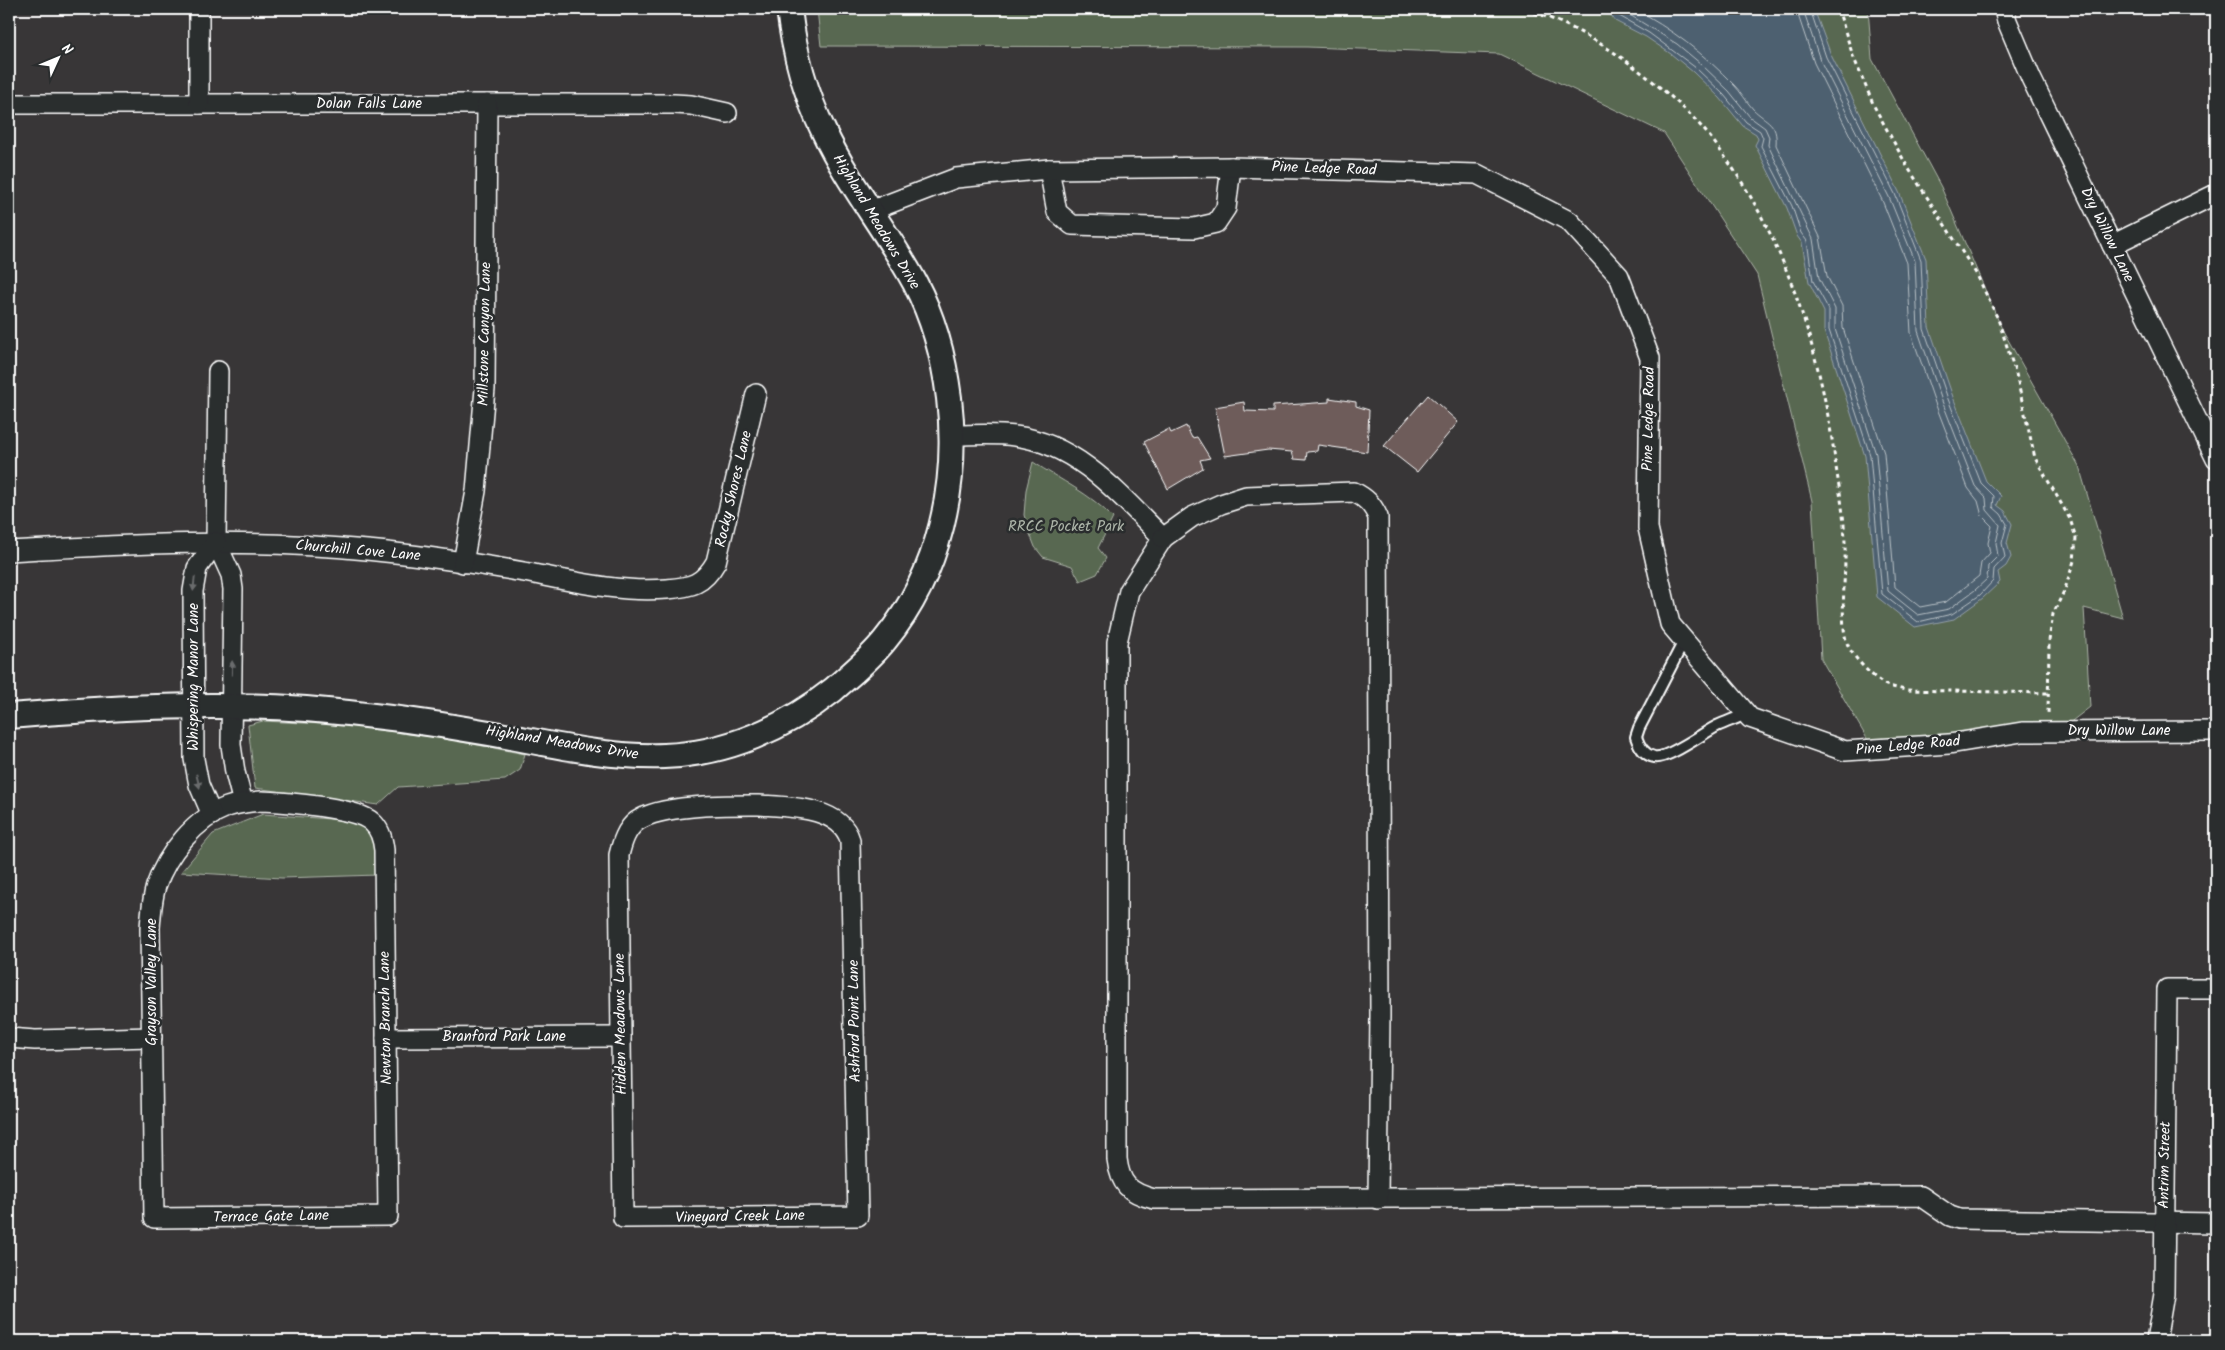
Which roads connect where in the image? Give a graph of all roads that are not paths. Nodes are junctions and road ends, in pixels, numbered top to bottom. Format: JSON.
{"nodes":[{"id":1,"x":200,"y":9,"type":"edge"},
{"id":2,"x":789,"y":9,"type":"edge"},
{"id":3,"x":2004,"y":9,"type":"edge"},
{"id":4,"x":9,"y":104,"type":"edge"},
{"id":5,"x":199,"y":104,"type":"junction"},
{"id":6,"x":487,"y":104,"type":"junction"},
{"id":7,"x":727,"y":113,"type":"dead end"},
{"id":8,"x":1231,"y":167,"type":"junction"},
{"id":9,"x":1049,"y":169,"type":"junction"},
{"id":10,"x":2216,"y":194,"type":"edge"},
{"id":11,"x":870,"y":211,"type":"junction"},
{"id":12,"x":2112,"y":245,"type":"junction"},
{"id":13,"x":218,"y":371,"type":"dead end"},
{"id":14,"x":756,"y":394,"type":"dead end"},
{"id":15,"x":950,"y":435,"type":"junction"},
{"id":16,"x":2216,"y":459,"type":"edge"},
{"id":17,"x":1163,"y":538,"type":"junction"},
{"id":18,"x":216,"y":542,"type":"junction"},
{"id":19,"x":9,"y":551,"type":"edge"},
{"id":20,"x":463,"y":563,"type":"junction"},
{"id":21,"x":704,"y":580,"type":"joint"},
{"id":22,"x":1684,"y":641,"type":"junction"},
{"id":23,"x":193,"y":706,"type":"junction"},
{"id":24,"x":231,"y":707,"type":"junction"},
{"id":25,"x":1746,"y":714,"type":"junction"},
{"id":26,"x":9,"y":716,"type":"edge"},
{"id":27,"x":2216,"y":731,"type":"edge"},
{"id":28,"x":2022,"y":732,"type":"joint"},
{"id":29,"x":243,"y":803,"type":"junction"},
{"id":30,"x":212,"y":815,"type":"junction"},
{"id":31,"x":374,"y":823,"type":"joint"},
{"id":32,"x":628,"y":830,"type":"joint"},
{"id":33,"x":2216,"y":989,"type":"edge"},
{"id":34,"x":152,"y":1037,"type":"junction"},
{"id":35,"x":621,"y":1037,"type":"junction"},
{"id":36,"x":9,"y":1038,"type":"edge"},
{"id":37,"x":386,"y":1038,"type":"junction"},
{"id":38,"x":1378,"y":1198,"type":"junction"},
{"id":39,"x":388,"y":1216,"type":"joint"},
{"id":40,"x":858,"y":1216,"type":"joint"},
{"id":41,"x":154,"y":1218,"type":"joint"},
{"id":42,"x":623,"y":1218,"type":"joint"},
{"id":43,"x":2164,"y":1223,"type":"junction"},
{"id":44,"x":2216,"y":1223,"type":"edge"},
{"id":45,"x":2156,"y":1341,"type":"edge"}],
"edges":[{"from":1,"to":5,"type":"street"},
{"from":2,"to":11,"type":"street","name":"Highland Meadows Drive"},
{"from":3,"to":12,"type":"street","name":"Dry Willow Lane"},
{"from":4,"to":5,"type":"street","name":"Dolan Falls Lane"},
{"from":5,"to":6,"type":"street","name":"Dolan Falls Lane"},
{"from":6,"to":7,"type":"street","name":"Dolan Falls Lane"},
{"from":6,"to":20,"type":"street","name":"Millstone Canyon Lane"},
{"from":8,"to":9,"type":"street","name":"Pine Ledge Road"},
{"from":8,"to":9,"type":"street"},
{"from":8,"to":22,"type":"street","name":"Pine Ledge Road"},
{"from":9,"to":11,"type":"street","name":"Pine Ledge Road"},
{"from":10,"to":12,"type":"street"},
{"from":11,"to":15,"type":"street","name":"Highland Meadows Drive"},
{"from":12,"to":16,"type":"street","name":"Dry Willow Lane"},
{"from":13,"to":18,"type":"street"},
{"from":14,"to":21,"type":"street","name":"Rocky Shores Lane"},
{"from":15,"to":17,"type":"street"},
{"from":15,"to":24,"type":"street","name":"Highland Meadows Drive"},
{"from":17,"to":38,"type":"street"},
{"from":17,"to":38,"type":"street"},
{"from":18,"to":19,"type":"street","name":"Churchill Cove Lane"},
{"from":18,"to":20,"type":"street","name":"Churchill Cove Lane"},
{"from":18,"to":23,"type":"street","name":"Whispering Manor Lane","one_way":true},
{"from":24,"to":18,"type":"street","one_way":true},
{"from":20,"to":21,"type":"street","name":"Churchill Cove Lane"},
{"from":22,"to":25,"type":"street","name":"Pine Ledge Road"},
{"from":22,"to":25,"type":"lane"},
{"from":23,"to":24,"type":"street","name":"Highland Meadows Drive"},
{"from":23,"to":26,"type":"street","name":"Highland Meadows Drive"},
{"from":23,"to":30,"type":"street","name":"Whispering Manor Lane","one_way":true},
{"from":24,"to":29,"type":"street"},
{"from":25,"to":28,"type":"street","name":"Pine Ledge Road"},
{"from":27,"to":28,"type":"street","name":"Dry Willow Lane"},
{"from":29,"to":30,"type":"street","name":"Grayson Valley Lane"},
{"from":29,"to":31,"type":"street","name":"Grayson Valley Lane"},
{"from":30,"to":34,"type":"street","name":"Grayson Valley Lane"},
{"from":31,"to":37,"type":"street","name":"Newton Branch Lane"},
{"from":32,"to":35,"type":"street","name":"Hidden Meadows Lane"},
{"from":32,"to":40,"type":"street","name":"Ashford Point Lane"},
{"from":33,"to":43,"type":"street","name":"Antrim Street"},
{"from":34,"to":36,"type":"street"},
{"from":34,"to":41,"type":"street","name":"Grayson Valley Lane"},
{"from":35,"to":37,"type":"street","name":"Branford Park Lane"},
{"from":35,"to":42,"type":"street","name":"Hidden Meadows Lane"},
{"from":37,"to":39,"type":"street","name":"Newton Branch Lane"},
{"from":38,"to":43,"type":"street"},
{"from":39,"to":41,"type":"street","name":"Terrace Gate Lane"},
{"from":40,"to":42,"type":"street","name":"Vineyard Creek Lane"},
{"from":43,"to":44,"type":"street"},
{"from":43,"to":45,"type":"street","name":"Antrim Street"}]}
